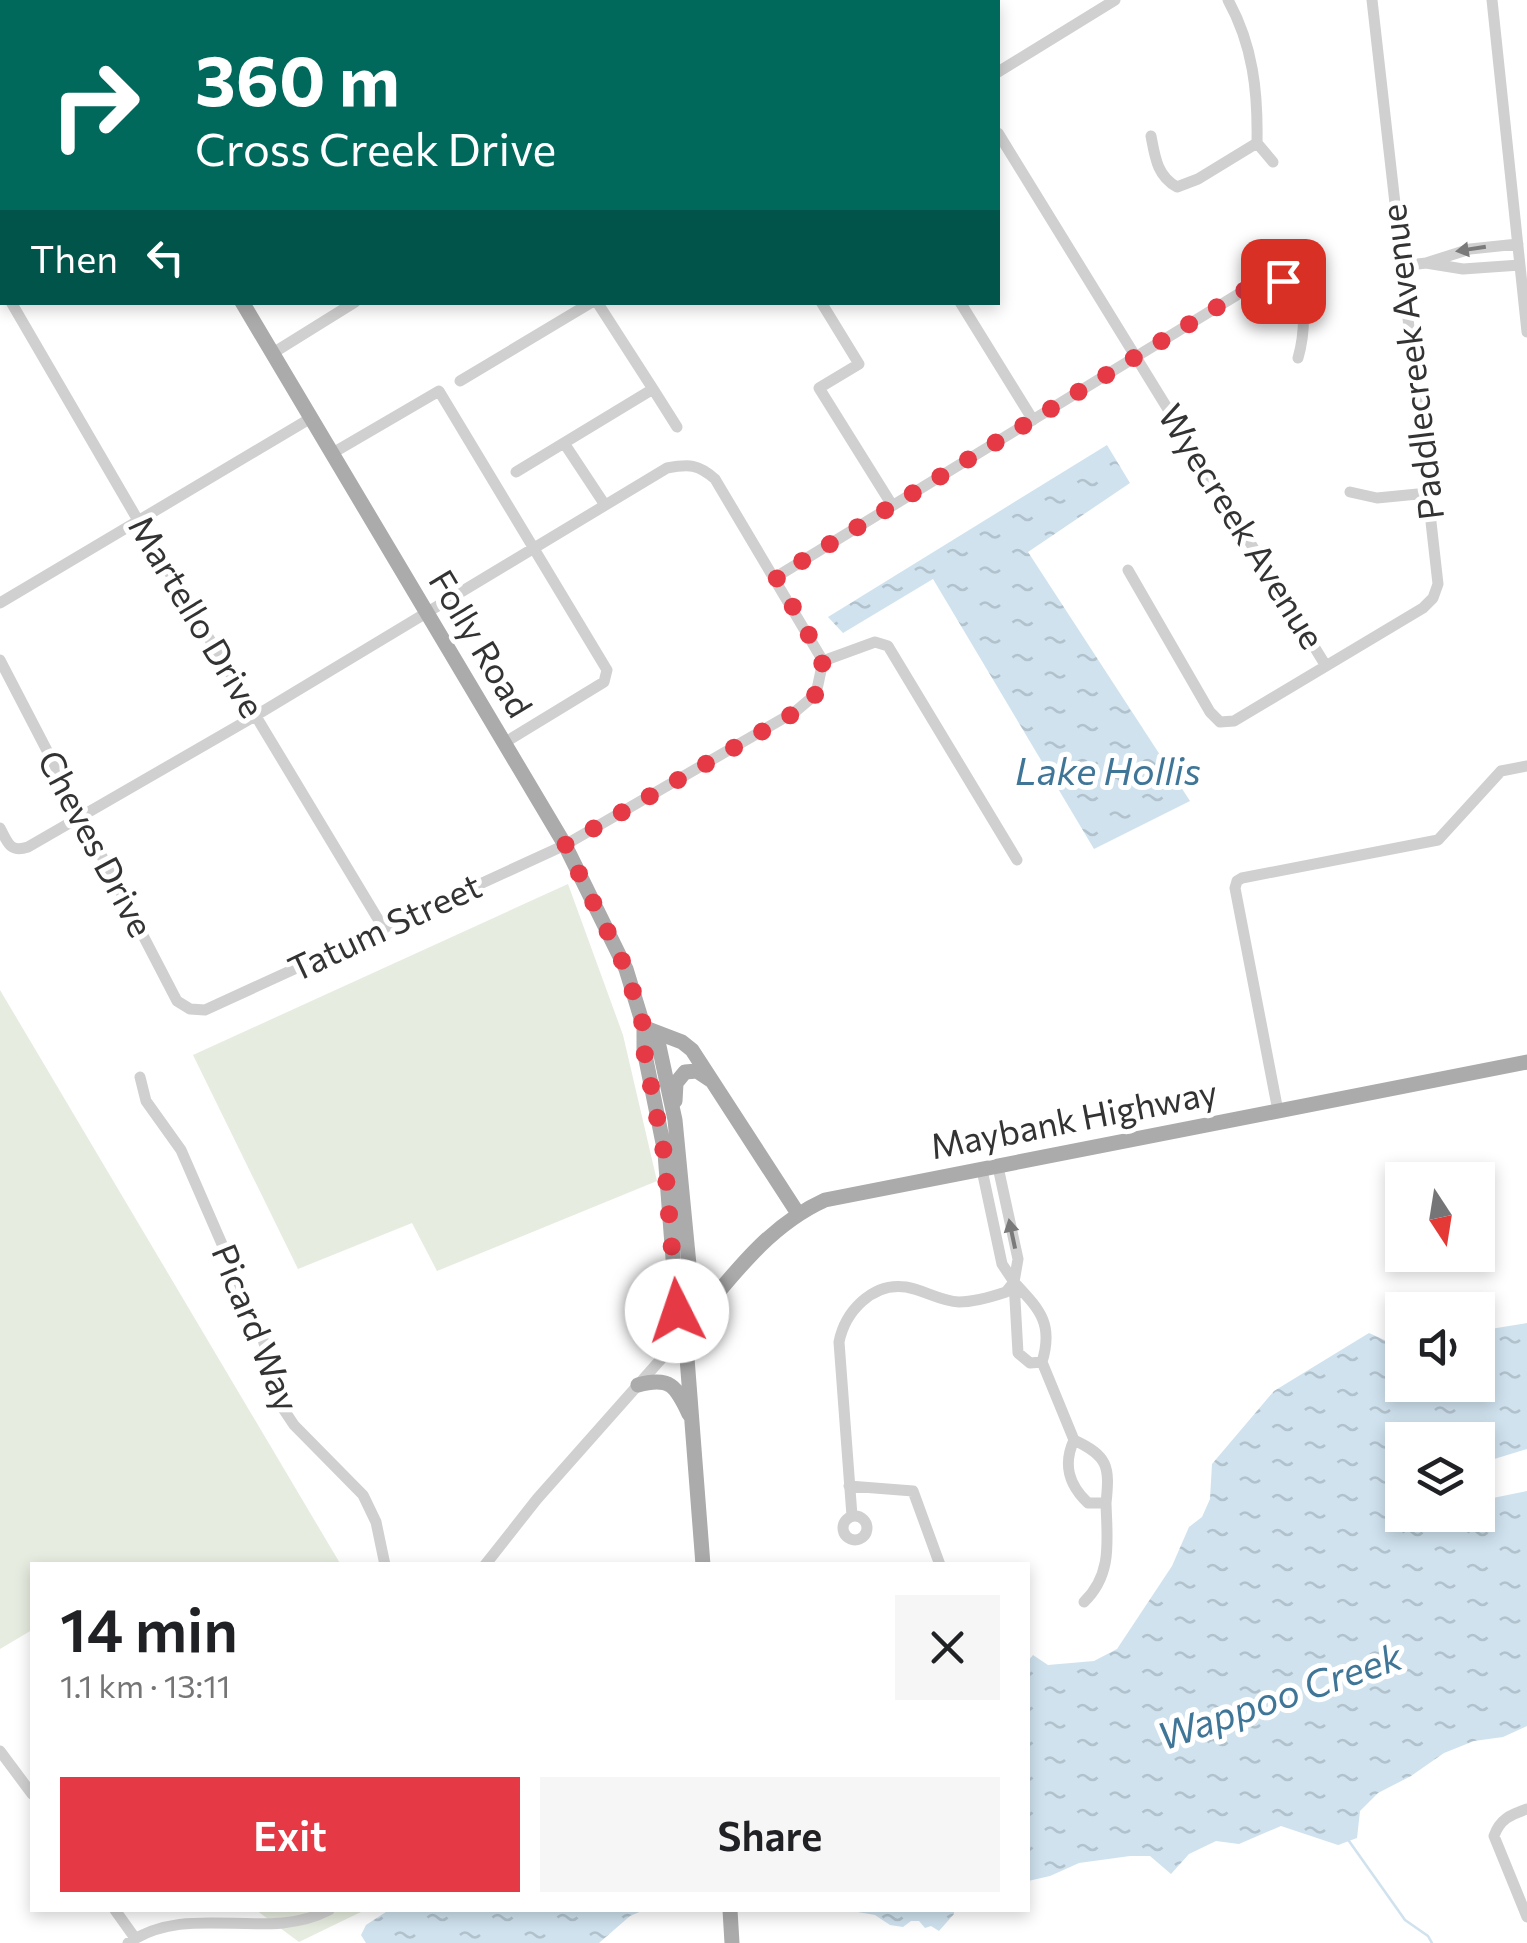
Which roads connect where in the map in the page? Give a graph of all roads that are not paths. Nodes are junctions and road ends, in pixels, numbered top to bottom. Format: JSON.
{"nodes":[{"id":1,"x":1116,"y":0,"type":"edge"},
{"id":2,"x":1228,"y":0,"type":"edge"},
{"id":3,"x":1372,"y":0,"type":"edge"},
{"id":4,"x":1492,"y":0,"type":"edge"},
{"id":5,"x":1000,"y":71,"type":"edge"},
{"id":6,"x":1000,"y":136,"type":"edge"},
{"id":7,"x":1151,"y":136,"type":"dead end"},
{"id":8,"x":1257,"y":143,"type":"junction"},
{"id":9,"x":1273,"y":162,"type":"dead end"},
{"id":10,"x":1518,"y":244,"type":"junction"},
{"id":11,"x":1426,"y":263,"type":"junction"},
{"id":12,"x":1520,"y":264,"type":"junction"},
{"id":13,"x":1402,"y":266,"type":"junction"},
{"id":14,"x":14,"y":305,"type":"edge"},
{"id":15,"x":244,"y":305,"type":"edge"},
{"id":16,"x":350,"y":305,"type":"edge"},
{"id":17,"x":589,"y":305,"type":"edge"},
{"id":18,"x":596,"y":305,"type":"edge"},
{"id":19,"x":823,"y":305,"type":"edge"},
{"id":20,"x":962,"y":305,"type":"edge"},
{"id":21,"x":1527,"y":332,"type":"edge"},
{"id":22,"x":273,"y":353,"type":"junction"},
{"id":23,"x":1136,"y":358,"type":"junction"},
{"id":24,"x":1298,"y":358,"type":"dead end"},
{"id":25,"x":460,"y":381,"type":"dead end"},
{"id":26,"x":653,"y":389,"type":"junction"},
{"id":27,"x":311,"y":418,"type":"junction"},
{"id":28,"x":1033,"y":420,"type":"junction"},
{"id":29,"x":677,"y":427,"type":"dead end"},
{"id":30,"x":564,"y":443,"type":"junction"},
{"id":31,"x":332,"y":454,"type":"junction"},
{"id":32,"x":516,"y":472,"type":"dead end"},
{"id":33,"x":1350,"y":492,"type":"dead end"},
{"id":34,"x":1428,"y":493,"type":"junction"},
{"id":35,"x":606,"y":505,"type":"junction"},
{"id":36,"x":892,"y":505,"type":"junction"},
{"id":37,"x":139,"y":522,"type":"junction"},
{"id":38,"x":533,"y":547,"type":"junction"},
{"id":39,"x":1128,"y":570,"type":"dead end"},
{"id":40,"x":776,"y":577,"type":"junction"},
{"id":41,"x":0,"y":604,"type":"edge"},
{"id":42,"x":426,"y":611,"type":"junction"},
{"id":43,"x":0,"y":660,"type":"edge"},
{"id":44,"x":823,"y":660,"type":"junction"},
{"id":45,"x":1326,"y":666,"type":"junction"},
{"id":46,"x":255,"y":716,"type":"junction"},
{"id":47,"x":504,"y":742,"type":"junction"},
{"id":48,"x":1527,"y":766,"type":"edge"},
{"id":49,"x":80,"y":817,"type":"junction"},
{"id":50,"x":0,"y":828,"type":"edge"},
{"id":51,"x":565,"y":845,"type":"junction"},
{"id":52,"x":1017,"y":860,"type":"dead end"},
{"id":53,"x":384,"y":929,"type":"junction"},
{"id":54,"x":205,"y":1010,"type":"joint"},
{"id":55,"x":644,"y":1028,"type":"junction"},
{"id":56,"x":1527,"y":1062,"type":"edge"},
{"id":57,"x":140,"y":1077,"type":"dead end"},
{"id":58,"x":713,"y":1081,"type":"junction"},
{"id":59,"x":1278,"y":1111,"type":"junction"},
{"id":60,"x":675,"y":1120,"type":"junction"},
{"id":61,"x":990,"y":1168,"type":"junction"},
{"id":62,"x":798,"y":1212,"type":"junction"},
{"id":63,"x":1014,"y":1282,"type":"junction"},
{"id":64,"x":685,"y":1332,"type":"junction"},
{"id":65,"x":1042,"y":1362,"type":"junction"},
{"id":66,"x":638,"y":1385,"type":"junction"},
{"id":67,"x":692,"y":1422,"type":"junction"},
{"id":68,"x":1074,"y":1440,"type":"junction"},
{"id":69,"x":849,"y":1486,"type":"junction"},
{"id":70,"x":1106,"y":1503,"type":"junction"},
{"id":71,"x":852,"y":1516,"type":"dead end"},
{"id":72,"x":384,"y":1562,"type":"edge"},
{"id":73,"x":487,"y":1562,"type":"edge"},
{"id":74,"x":703,"y":1562,"type":"edge"},
{"id":75,"x":939,"y":1562,"type":"edge"},
{"id":76,"x":1084,"y":1602,"type":"dead end"},
{"id":77,"x":0,"y":1751,"type":"edge"},
{"id":78,"x":30,"y":1791,"type":"edge"},
{"id":79,"x":1527,"y":1809,"type":"edge"},
{"id":80,"x":116,"y":1912,"type":"edge"},
{"id":81,"x":324,"y":1912,"type":"edge"},
{"id":82,"x":730,"y":1912,"type":"edge"},
{"id":83,"x":1527,"y":1918,"type":"edge"},
{"id":84,"x":132,"y":1940,"type":"edge"},
{"id":85,"x":732,"y":1943,"type":"edge"}],
"edges":[{"from":1,"to":5,"type":"street"},
{"from":2,"to":8,"type":"street"},
{"from":3,"to":13,"type":"street","name":"Paddlecreek Avenue"},
{"from":4,"to":10,"type":"street"},
{"from":6,"to":23,"type":"street","name":"Wyecreek Avenue"},
{"from":7,"to":8,"type":"street"},
{"from":8,"to":9,"type":"street"},
{"from":10,"to":11,"type":"street","one_way":true},
{"from":10,"to":12,"type":"street"},
{"from":11,"to":12,"type":"street"},
{"from":11,"to":13,"type":"street"},
{"from":12,"to":21,"type":"street"},
{"from":13,"to":34,"type":"street","name":"Paddlecreek Avenue"},
{"from":14,"to":37,"type":"street","name":"Martello Drive"},
{"from":15,"to":22,"type":"main road","name":"Folly Road"},
{"from":16,"to":22,"type":"street"},
{"from":17,"to":25,"type":"street"},
{"from":18,"to":26,"type":"street"},
{"from":19,"to":36,"type":"street"},
{"from":20,"to":28,"type":"street"},
{"from":22,"to":27,"type":"main road","name":"Folly Road"},
{"from":23,"to":24,"type":"street"},
{"from":23,"to":28,"type":"street"},
{"from":23,"to":45,"type":"street","name":"Wyecreek Avenue"},
{"from":26,"to":29,"type":"street"},
{"from":26,"to":30,"type":"street"},
{"from":27,"to":31,"type":"main road","name":"Folly Road"},
{"from":27,"to":37,"type":"street"},
{"from":28,"to":36,"type":"street"},
{"from":30,"to":32,"type":"street"},
{"from":30,"to":35,"type":"street"},
{"from":31,"to":38,"type":"street"},
{"from":31,"to":42,"type":"main road","name":"Folly Road"},
{"from":33,"to":34,"type":"street"},
{"from":34,"to":45,"type":"street","name":"Paddlecreek Avenue"},
{"from":35,"to":38,"type":"street"},
{"from":35,"to":40,"type":"street"},
{"from":36,"to":40,"type":"street"},
{"from":37,"to":41,"type":"street"},
{"from":37,"to":46,"type":"street","name":"Martello Drive"},
{"from":38,"to":42,"type":"street"},
{"from":38,"to":47,"type":"street"},
{"from":39,"to":45,"type":"street"},
{"from":40,"to":44,"type":"street"},
{"from":42,"to":46,"type":"street"},
{"from":42,"to":47,"type":"main road","name":"Folly Road"},
{"from":43,"to":49,"type":"street","name":"Cheves Drive"},
{"from":44,"to":51,"type":"street","name":"Tatum Street"},
{"from":44,"to":52,"type":"street"},
{"from":46,"to":49,"type":"street"},
{"from":46,"to":53,"type":"street","name":"Martello Drive"},
{"from":47,"to":51,"type":"main road","name":"Folly Road"},
{"from":48,"to":59,"type":"street"},
{"from":49,"to":50,"type":"street"},
{"from":49,"to":54,"type":"street","name":"Cheves Drive"},
{"from":51,"to":53,"type":"street","name":"Tatum Street"},
{"from":51,"to":55,"type":"main road","name":"Folly Road"},
{"from":53,"to":54,"type":"street","name":"Tatum Street"},
{"from":55,"to":58,"type":"main road"},
{"from":55,"to":60,"type":"main road","name":"Folly Road"},
{"from":55,"to":64,"type":"main road","name":"Folly Road"},
{"from":56,"to":59,"type":"main road","name":"Maybank Highway"},
{"from":57,"to":72,"type":"street","name":"Picard Way"},
{"from":58,"to":60,"type":"main road"},
{"from":58,"to":62,"type":"main road"},
{"from":59,"to":61,"type":"main road","name":"Maybank Highway"},
{"from":60,"to":64,"type":"main road","name":"Folly Road"},
{"from":61,"to":62,"type":"main road","name":"Maybank Highway"},
{"from":61,"to":63,"type":"street"},
{"from":62,"to":64,"type":"main road","name":"Maybank Highway"},
{"from":63,"to":65,"type":"street"},
{"from":63,"to":65,"type":"street"},
{"from":63,"to":69,"type":"street"},
{"from":64,"to":66,"type":"street"},
{"from":64,"to":67,"type":"main road","name":"Folly Road"},
{"from":65,"to":68,"type":"street"},
{"from":66,"to":67,"type":"main road"},
{"from":66,"to":73,"type":"street"},
{"from":67,"to":74,"type":"main road","name":"Folly Road"},
{"from":68,"to":70,"type":"street"},
{"from":68,"to":70,"type":"street"},
{"from":69,"to":71,"type":"street"},
{"from":69,"to":75,"type":"street"},
{"from":70,"to":76,"type":"street"},
{"from":77,"to":78,"type":"street"},
{"from":79,"to":83,"type":"street"},
{"from":80,"to":84,"type":"street"},
{"from":81,"to":84,"type":"street"},
{"from":82,"to":85,"type":"main road"}]}
